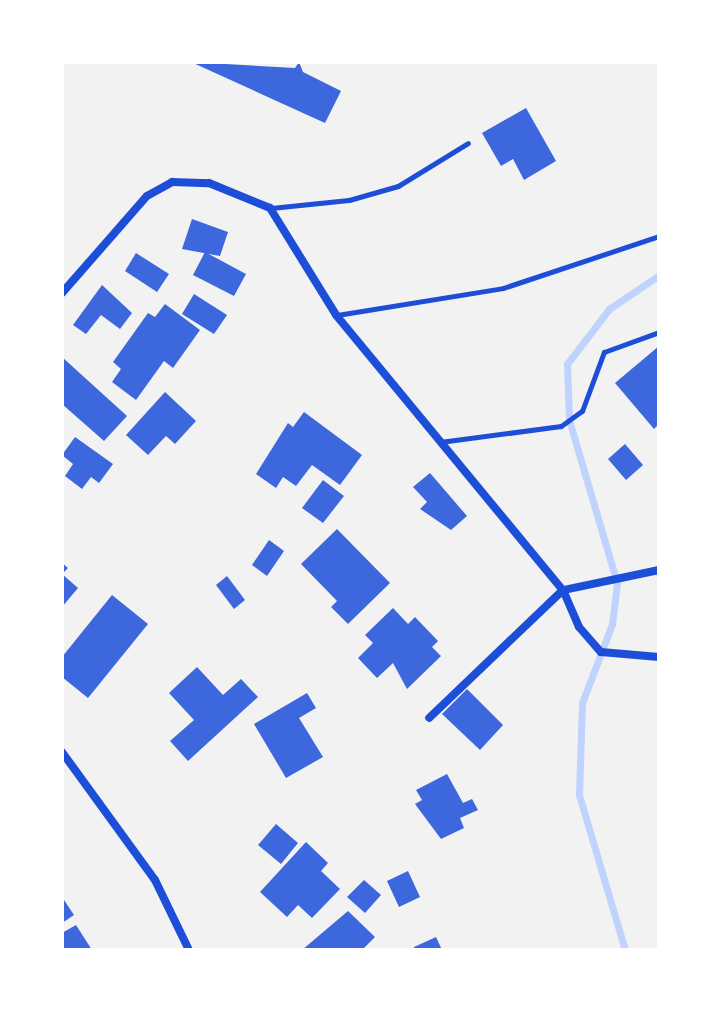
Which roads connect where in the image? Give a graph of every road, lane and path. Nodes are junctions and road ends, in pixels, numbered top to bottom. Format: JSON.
{"nodes":[{"id":1,"x":468,"y":143,"type":"dead end"},
{"id":2,"x":270,"y":208,"type":"junction"},
{"id":3,"x":659,"y":236,"type":"edge"},
{"id":4,"x":62,"y":293,"type":"edge"},
{"id":5,"x":336,"y":315,"type":"junction"},
{"id":6,"x":659,"y":332,"type":"edge"},
{"id":7,"x":440,"y":442,"type":"junction"},
{"id":8,"x":659,"y":570,"type":"edge"},
{"id":9,"x":563,"y":590,"type":"junction"},
{"id":10,"x":659,"y":657,"type":"edge"},
{"id":11,"x":429,"y":718,"type":"dead end"},
{"id":12,"x":62,"y":752,"type":"edge"},
{"id":13,"x":189,"y":950,"type":"edge"}],
"edges":[{"from":1,"to":2,"type":"lane"},
{"from":2,"to":4,"type":"street"},
{"from":2,"to":5,"type":"street"},
{"from":3,"to":5,"type":"lane"},
{"from":5,"to":7,"type":"street"},
{"from":6,"to":7,"type":"lane"},
{"from":7,"to":9,"type":"street"},
{"from":8,"to":9,"type":"street"},
{"from":9,"to":10,"type":"street"},
{"from":9,"to":11,"type":"street"},
{"from":12,"to":13,"type":"street"}]}
